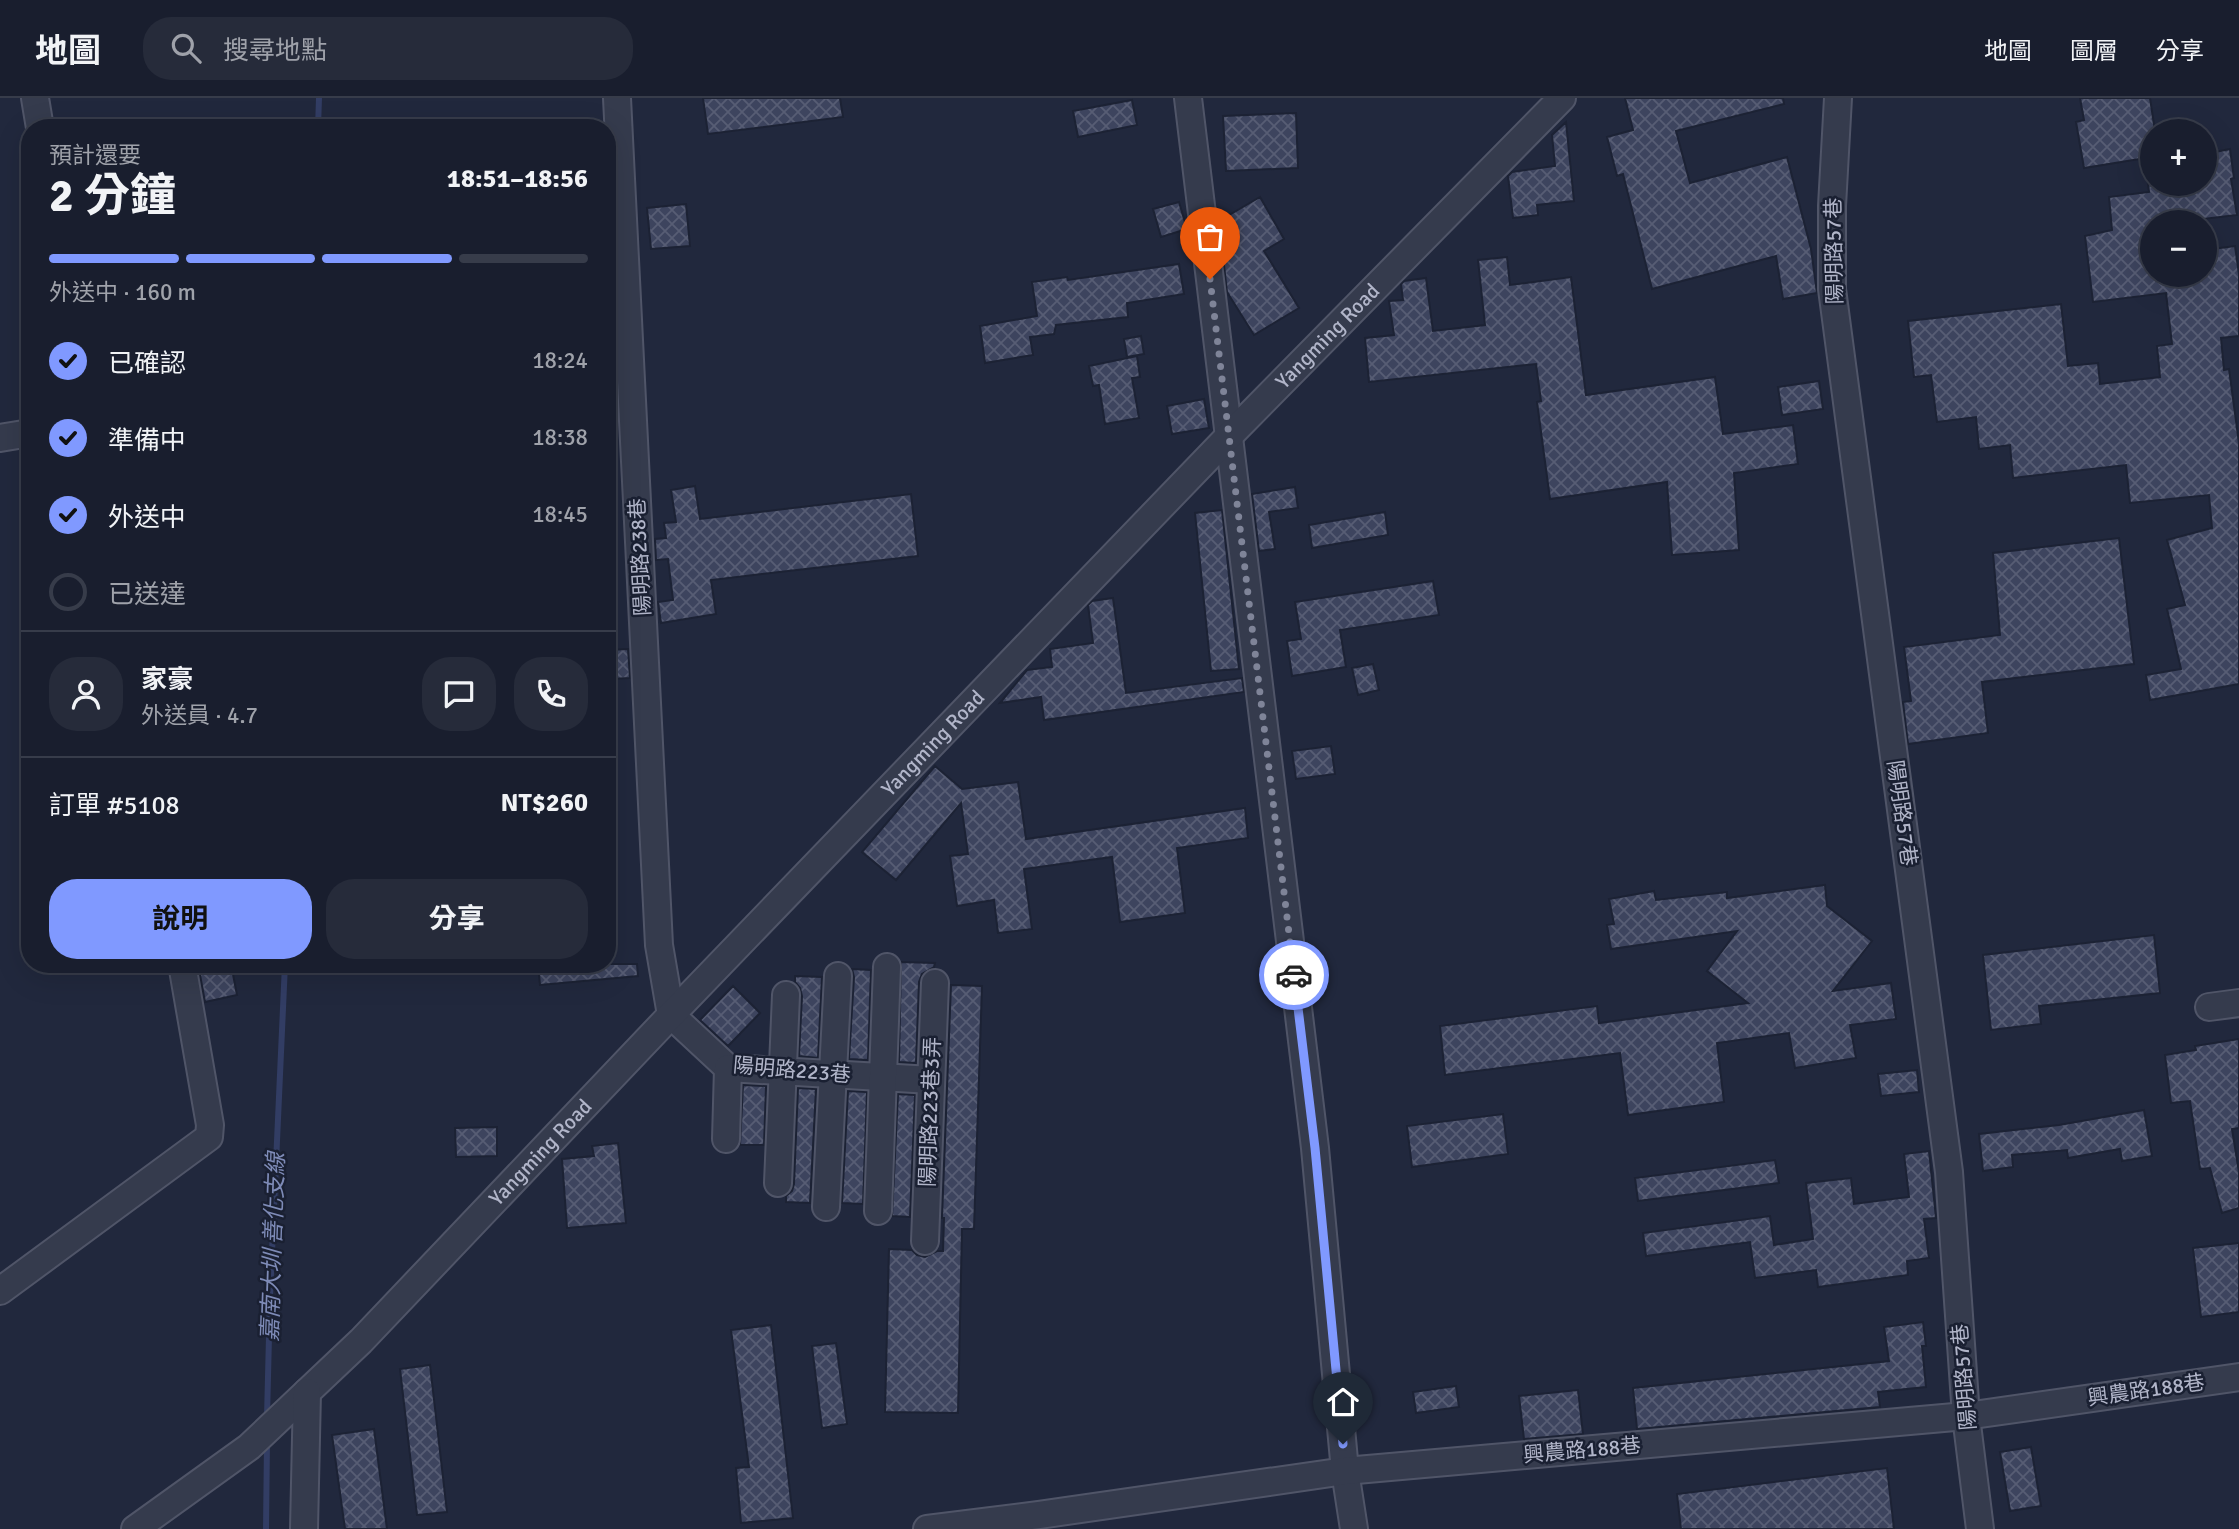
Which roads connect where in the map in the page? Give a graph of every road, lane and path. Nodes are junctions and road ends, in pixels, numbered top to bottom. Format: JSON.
{"nodes":[{"id":1,"x":35,"y":98,"type":"edge"},
{"id":2,"x":617,"y":98,"type":"edge"},
{"id":3,"x":1188,"y":98,"type":"edge"},
{"id":4,"x":1562,"y":98,"type":"edge"},
{"id":5,"x":1838,"y":98,"type":"edge"},
{"id":6,"x":38,"y":119,"type":"edge"},
{"id":7,"x":21,"y":434,"type":"edge"},
{"id":8,"x":1230,"y":435,"type":"junction"},
{"id":9,"x":0,"y":438,"type":"edge"},
{"id":10,"x":887,"y":967,"type":"dead end"},
{"id":11,"x":184,"y":973,"type":"edge"},
{"id":12,"x":838,"y":976,"type":"dead end"},
{"id":13,"x":935,"y":983,"type":"dead end"},
{"id":14,"x":786,"y":995,"type":"dead end"},
{"id":15,"x":2239,"y":1003,"type":"edge"},
{"id":16,"x":2209,"y":1007,"type":"dead end"},
{"id":17,"x":671,"y":1015,"type":"junction"},
{"id":18,"x":728,"y":1068,"type":"junction"},
{"id":19,"x":782,"y":1072,"type":"junction"},
{"id":20,"x":834,"y":1075,"type":"junction"},
{"id":21,"x":884,"y":1078,"type":"junction"},
{"id":22,"x":931,"y":1080,"type":"junction"},
{"id":23,"x":726,"y":1139,"type":"dead end"},
{"id":24,"x":778,"y":1183,"type":"dead end"},
{"id":25,"x":826,"y":1206,"type":"dead end"},
{"id":26,"x":878,"y":1211,"type":"dead end"},
{"id":27,"x":925,"y":1241,"type":"dead end"},
{"id":28,"x":0,"y":1291,"type":"edge"},
{"id":29,"x":2239,"y":1377,"type":"edge"},
{"id":30,"x":307,"y":1392,"type":"junction"},
{"id":31,"x":1966,"y":1416,"type":"junction"},
{"id":32,"x":1345,"y":1471,"type":"junction"},
{"id":33,"x":1040,"y":1522,"type":"edge"},
{"id":34,"x":135,"y":1529,"type":"edge"},
{"id":35,"x":304,"y":1529,"type":"edge"},
{"id":36,"x":927,"y":1529,"type":"edge"},
{"id":37,"x":1354,"y":1529,"type":"edge"},
{"id":38,"x":1980,"y":1529,"type":"edge"}],
"edges":[{"from":1,"to":6,"type":"street"},
{"from":2,"to":17,"type":"street","name":"陽明路238巷"},
{"from":3,"to":8,"type":"street"},
{"from":4,"to":8,"type":"street","name":"Yangming Road"},
{"from":5,"to":31,"type":"street","name":"陽明路57巷"},
{"from":7,"to":9,"type":"street"},
{"from":8,"to":17,"type":"street","name":"Yangming Road"},
{"from":8,"to":32,"type":"street"},
{"from":10,"to":21,"type":"street"},
{"from":11,"to":28,"type":"street"},
{"from":12,"to":20,"type":"street"},
{"from":13,"to":22,"type":"street","name":"陽明路223巷3弄"},
{"from":14,"to":19,"type":"street"},
{"from":15,"to":16,"type":"street"},
{"from":17,"to":18,"type":"street","name":"陽明路223巷"},
{"from":17,"to":30,"type":"street","name":"Yangming Road"},
{"from":18,"to":19,"type":"street","name":"陽明路223巷"},
{"from":18,"to":23,"type":"street"},
{"from":19,"to":20,"type":"street","name":"陽明路223巷"},
{"from":19,"to":24,"type":"street"},
{"from":20,"to":21,"type":"street","name":"陽明路223巷"},
{"from":20,"to":25,"type":"street"},
{"from":21,"to":22,"type":"street","name":"陽明路223巷"},
{"from":21,"to":26,"type":"street"},
{"from":22,"to":27,"type":"street","name":"陽明路223巷3弄"},
{"from":29,"to":31,"type":"street","name":"興農路188巷"},
{"from":30,"to":34,"type":"street","name":"Yangming Road"},
{"from":30,"to":35,"type":"street"},
{"from":31,"to":32,"type":"street","name":"興農路188巷"},
{"from":31,"to":38,"type":"street","name":"陽明路57巷"},
{"from":32,"to":33,"type":"street","name":"興農路188巷"},
{"from":32,"to":37,"type":"street"},
{"from":33,"to":36,"type":"street","name":"興農路188巷"}]}
